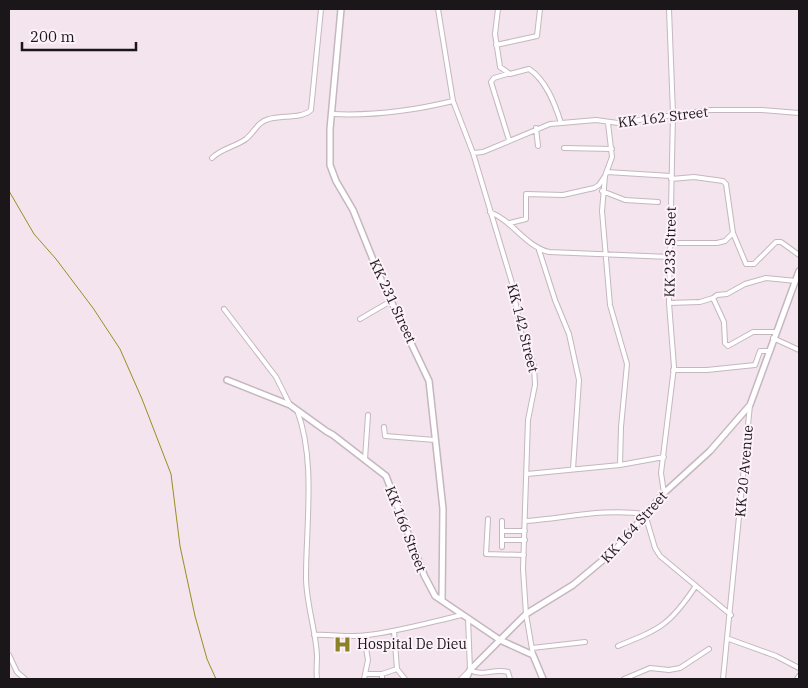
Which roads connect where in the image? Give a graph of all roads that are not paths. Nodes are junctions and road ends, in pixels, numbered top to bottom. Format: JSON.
{"nodes":[{"id":1,"x":321,"y":9,"type":"edge"},
{"id":2,"x":341,"y":9,"type":"edge"},
{"id":3,"x":438,"y":9,"type":"edge"},
{"id":4,"x":498,"y":9,"type":"edge"},
{"id":5,"x":540,"y":9,"type":"edge"},
{"id":6,"x":669,"y":9,"type":"edge"},
{"id":7,"x":496,"y":45,"type":"junction"},
{"id":8,"x":510,"y":74,"type":"junction"},
{"id":9,"x":453,"y":101,"type":"junction"},
{"id":10,"x":799,"y":113,"type":"edge"},
{"id":11,"x":332,"y":114,"type":"junction"},
{"id":12,"x":674,"y":114,"type":"junction"},
{"id":13,"x":561,"y":123,"type":"junction"},
{"id":14,"x":608,"y":123,"type":"junction"},
{"id":15,"x":536,"y":128,"type":"junction"},
{"id":16,"x":509,"y":140,"type":"junction"},
{"id":17,"x":538,"y":146,"type":"dead end"},
{"id":18,"x":564,"y":148,"type":"dead end"},
{"id":19,"x":612,"y":149,"type":"junction"},
{"id":20,"x":473,"y":154,"type":"junction"},
{"id":21,"x":212,"y":158,"type":"dead end"},
{"id":22,"x":606,"y":174,"type":"junction"},
{"id":23,"x":671,"y":177,"type":"junction"},
{"id":24,"x":602,"y":191,"type":"junction"},
{"id":25,"x":658,"y":202,"type":"dead end"},
{"id":26,"x":490,"y":212,"type":"junction"},
{"id":27,"x":510,"y":223,"type":"junction"},
{"id":28,"x":733,"y":233,"type":"junction"},
{"id":29,"x":670,"y":243,"type":"junction"},
{"id":30,"x":539,"y":250,"type":"junction"},
{"id":31,"x":606,"y":255,"type":"junction"},
{"id":32,"x":799,"y":255,"type":"edge"},
{"id":33,"x":670,"y":257,"type":"junction"},
{"id":34,"x":799,"y":271,"type":"edge"},
{"id":35,"x":796,"y":281,"type":"junction"},
{"id":36,"x":713,"y":298,"type":"junction"},
{"id":37,"x":391,"y":301,"type":"junction"},
{"id":38,"x":669,"y":302,"type":"junction"},
{"id":39,"x":224,"y":309,"type":"dead end"},
{"id":40,"x":360,"y":319,"type":"dead end"},
{"id":41,"x":776,"y":332,"type":"junction"},
{"id":42,"x":773,"y":338,"type":"junction"},
{"id":43,"x":799,"y":350,"type":"edge"},
{"id":44,"x":769,"y":351,"type":"junction"},
{"id":45,"x":673,"y":370,"type":"junction"},
{"id":46,"x":227,"y":380,"type":"dead end"},
{"id":47,"x":290,"y":405,"type":"junction"},
{"id":48,"x":750,"y":405,"type":"junction"},
{"id":49,"x":296,"y":410,"type":"junction"},
{"id":50,"x":368,"y":415,"type":"dead end"},
{"id":51,"x":384,"y":427,"type":"dead end"},
{"id":52,"x":435,"y":440,"type":"junction"},
{"id":53,"x":664,"y":457,"type":"junction"},
{"id":54,"x":365,"y":459,"type":"junction"},
{"id":55,"x":620,"y":465,"type":"junction"},
{"id":56,"x":573,"y":469,"type":"junction"},
{"id":57,"x":527,"y":474,"type":"junction"},
{"id":58,"x":664,"y":493,"type":"junction"},
{"id":59,"x":645,"y":514,"type":"junction"},
{"id":60,"x":488,"y":519,"type":"dead end"},
{"id":61,"x":502,"y":521,"type":"dead end"},
{"id":62,"x":526,"y":521,"type":"junction"},
{"id":63,"x":502,"y":531,"type":"junction"},
{"id":64,"x":525,"y":531,"type":"junction"},
{"id":65,"x":502,"y":540,"type":"junction"},
{"id":66,"x":525,"y":540,"type":"junction"},
{"id":67,"x":502,"y":547,"type":"dead end"},
{"id":68,"x":524,"y":555,"type":"junction"},
{"id":69,"x":695,"y":587,"type":"junction"},
{"id":70,"x":442,"y":600,"type":"junction"},
{"id":71,"x":526,"y":614,"type":"junction"},
{"id":72,"x":731,"y":615,"type":"junction"},
{"id":73,"x":465,"y":616,"type":"junction"},
{"id":74,"x":394,"y":631,"type":"junction"},
{"id":75,"x":314,"y":635,"type":"junction"},
{"id":76,"x":364,"y":636,"type":"junction"},
{"id":77,"x":728,"y":639,"type":"junction"},
{"id":78,"x":500,"y":640,"type":"junction"},
{"id":79,"x":584,"y":642,"type":"dead end"},
{"id":80,"x":618,"y":646,"type":"dead end"},
{"id":81,"x":532,"y":648,"type":"junction"},
{"id":82,"x":709,"y":649,"type":"dead end"},
{"id":83,"x":9,"y":655,"type":"edge"},
{"id":84,"x":533,"y":656,"type":"junction"},
{"id":85,"x":799,"y":668,"type":"edge"},
{"id":86,"x":397,"y":669,"type":"junction"},
{"id":87,"x":470,"y":670,"type":"junction"},
{"id":88,"x":366,"y":674,"type":"junction"},
{"id":89,"x":382,"y":674,"type":"junction"},
{"id":90,"x":25,"y":679,"type":"edge"},
{"id":91,"x":317,"y":679,"type":"edge"},
{"id":92,"x":364,"y":679,"type":"edge"},
{"id":93,"x":382,"y":679,"type":"edge"},
{"id":94,"x":406,"y":679,"type":"edge"},
{"id":95,"x":461,"y":679,"type":"edge"},
{"id":96,"x":466,"y":679,"type":"edge"},
{"id":97,"x":510,"y":679,"type":"edge"},
{"id":98,"x":543,"y":679,"type":"edge"},
{"id":99,"x":624,"y":679,"type":"edge"},
{"id":100,"x":723,"y":679,"type":"edge"}],
"edges":[{"from":1,"to":21,"type":"street"},
{"from":2,"to":11,"type":"street","name":"KK 231 Street"},
{"from":3,"to":9,"type":"street","name":"KK 142 Street"},
{"from":4,"to":7,"type":"street"},
{"from":5,"to":7,"type":"street"},
{"from":6,"to":12,"type":"street","name":"KK 233 Street"},
{"from":7,"to":8,"type":"street"},
{"from":8,"to":13,"type":"street"},
{"from":8,"to":16,"type":"street"},
{"from":9,"to":11,"type":"street"},
{"from":9,"to":20,"type":"street","name":"KK 142 Street"},
{"from":10,"to":12,"type":"street","name":"KK 162 Street"},
{"from":11,"to":37,"type":"street","name":"KK 231 Street"},
{"from":12,"to":14,"type":"street","name":"KK 162 Street"},
{"from":12,"to":23,"type":"street","name":"KK 233 Street"},
{"from":13,"to":14,"type":"street","name":"KK 162 Street"},
{"from":13,"to":15,"type":"street","name":"KK 162 Street"},
{"from":14,"to":19,"type":"street"},
{"from":15,"to":16,"type":"street","name":"KK 162 Street"},
{"from":15,"to":17,"type":"street"},
{"from":16,"to":20,"type":"street","name":"KK 162 Street"},
{"from":18,"to":19,"type":"street"},
{"from":19,"to":22,"type":"street"},
{"from":20,"to":26,"type":"street","name":"KK 142 Street"},
{"from":22,"to":23,"type":"street"},
{"from":22,"to":24,"type":"street"},
{"from":22,"to":27,"type":"street"},
{"from":23,"to":28,"type":"street"},
{"from":23,"to":29,"type":"street","name":"KK 233 Street"},
{"from":24,"to":25,"type":"street"},
{"from":24,"to":31,"type":"street"},
{"from":26,"to":27,"type":"street"},
{"from":26,"to":57,"type":"street","name":"KK 142 Street"},
{"from":27,"to":30,"type":"street"},
{"from":28,"to":29,"type":"street"},
{"from":28,"to":32,"type":"street"},
{"from":29,"to":33,"type":"street","name":"KK 233 Street"},
{"from":30,"to":31,"type":"street"},
{"from":30,"to":56,"type":"street"},
{"from":31,"to":33,"type":"street"},
{"from":31,"to":55,"type":"street"},
{"from":33,"to":38,"type":"street","name":"KK 233 Street"},
{"from":34,"to":35,"type":"street","name":"KK 20 Avenue"},
{"from":35,"to":36,"type":"street"},
{"from":35,"to":41,"type":"street","name":"KK 20 Avenue"},
{"from":36,"to":38,"type":"street"},
{"from":36,"to":41,"type":"street"},
{"from":37,"to":40,"type":"street"},
{"from":37,"to":52,"type":"street","name":"KK 231 Street"},
{"from":38,"to":45,"type":"street","name":"KK 233 Street"},
{"from":39,"to":47,"type":"street"},
{"from":41,"to":42,"type":"street","name":"KK 20 Avenue"},
{"from":42,"to":43,"type":"street"},
{"from":42,"to":44,"type":"street","name":"KK 20 Avenue"},
{"from":44,"to":45,"type":"street"},
{"from":44,"to":48,"type":"street","name":"KK 20 Avenue"},
{"from":45,"to":53,"type":"street","name":"KK 233 Street"},
{"from":46,"to":47,"type":"street","name":"KK 166 Street"},
{"from":47,"to":49,"type":"street","name":"KK 166 Street"},
{"from":48,"to":58,"type":"street","name":"KK 164 Street"},
{"from":48,"to":72,"type":"street","name":"KK 20 Avenue"},
{"from":49,"to":54,"type":"street","name":"KK 166 Street"},
{"from":49,"to":75,"type":"street"},
{"from":50,"to":54,"type":"street"},
{"from":51,"to":52,"type":"street"},
{"from":52,"to":70,"type":"street","name":"KK 231 Street"},
{"from":53,"to":55,"type":"street"},
{"from":53,"to":58,"type":"street","name":"KK 233 Street"},
{"from":54,"to":70,"type":"street","name":"KK 166 Street"},
{"from":55,"to":56,"type":"street"},
{"from":56,"to":57,"type":"street"},
{"from":57,"to":62,"type":"street","name":"KK 142 Street"},
{"from":58,"to":59,"type":"street","name":"KK 164 Street"},
{"from":59,"to":62,"type":"street"},
{"from":59,"to":69,"type":"street"},
{"from":59,"to":71,"type":"street","name":"KK 164 Street"},
{"from":60,"to":68,"type":"street"},
{"from":61,"to":63,"type":"street"},
{"from":62,"to":64,"type":"street","name":"KK 142 Street"},
{"from":63,"to":64,"type":"street"},
{"from":63,"to":65,"type":"street"},
{"from":64,"to":66,"type":"street","name":"KK 142 Street"},
{"from":65,"to":66,"type":"street"},
{"from":65,"to":67,"type":"street"},
{"from":66,"to":68,"type":"street","name":"KK 142 Street"},
{"from":68,"to":71,"type":"street","name":"KK 142 Street"},
{"from":69,"to":72,"type":"street"},
{"from":69,"to":80,"type":"street"},
{"from":70,"to":73,"type":"street","name":"KK 166 Street"},
{"from":71,"to":78,"type":"street","name":"KK 164 Street"},
{"from":71,"to":81,"type":"street","name":"KK 142 Street"},
{"from":72,"to":77,"type":"street","name":"KK 20 Avenue"},
{"from":73,"to":74,"type":"street"},
{"from":73,"to":78,"type":"street","name":"KK 166 Street"},
{"from":73,"to":87,"type":"street"},
{"from":74,"to":76,"type":"street"},
{"from":74,"to":86,"type":"street"},
{"from":75,"to":76,"type":"street"},
{"from":75,"to":91,"type":"street"},
{"from":76,"to":88,"type":"street"},
{"from":77,"to":85,"type":"street"},
{"from":77,"to":100,"type":"street","name":"KK 20 Avenue"},
{"from":78,"to":84,"type":"street","name":"KK 166 Street"},
{"from":78,"to":87,"type":"street","name":"KK 164 Street"},
{"from":79,"to":81,"type":"street"},
{"from":81,"to":84,"type":"street","name":"KK 142 Street"},
{"from":82,"to":99,"type":"street"},
{"from":83,"to":90,"type":"street"},
{"from":84,"to":98,"type":"street"},
{"from":86,"to":89,"type":"street"},
{"from":86,"to":94,"type":"street"},
{"from":87,"to":95,"type":"street"},
{"from":87,"to":96,"type":"street","name":"KK 164 Street"},
{"from":87,"to":97,"type":"street"},
{"from":88,"to":89,"type":"street"},
{"from":88,"to":92,"type":"street"},
{"from":89,"to":93,"type":"street"}]}
